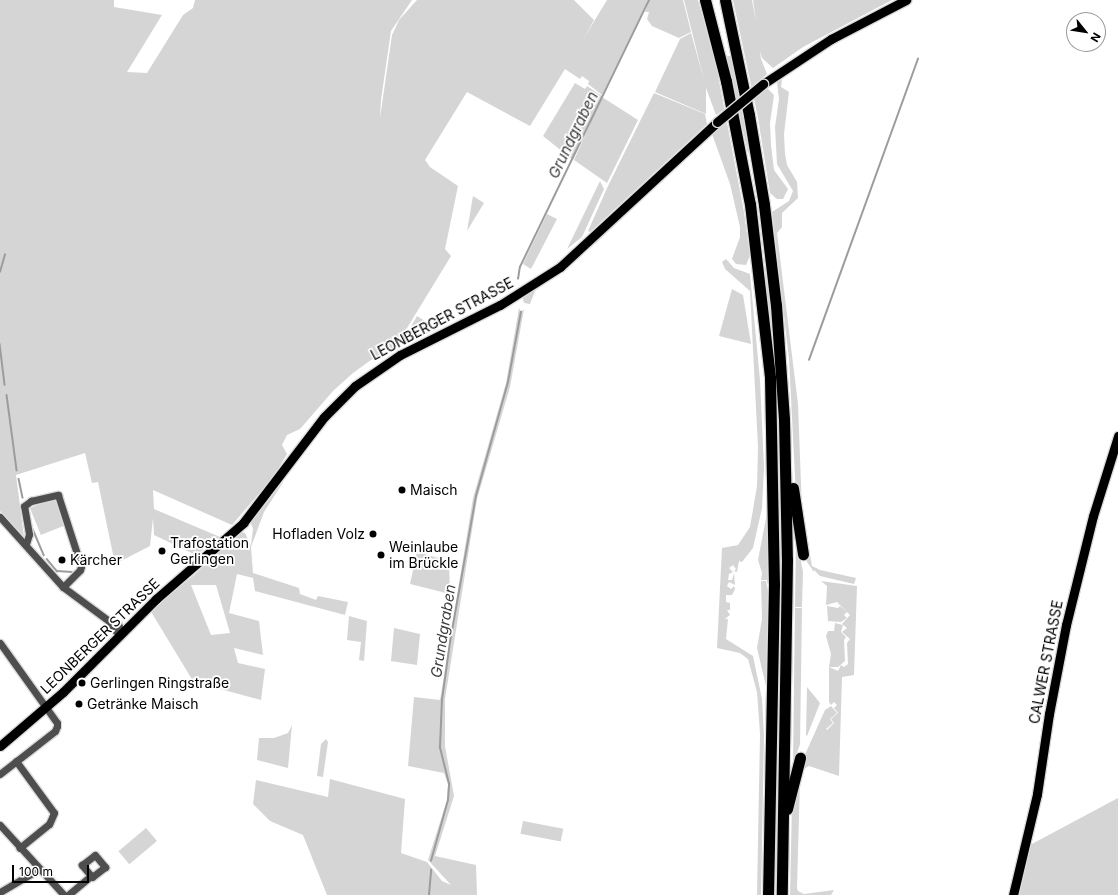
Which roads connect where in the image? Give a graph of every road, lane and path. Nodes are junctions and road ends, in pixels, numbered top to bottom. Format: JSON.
{"nodes":[{"id":1,"x":705,"y":0,"type":"edge"},
{"id":2,"x":725,"y":0,"type":"edge"},
{"id":3,"x":906,"y":0,"type":"edge"},
{"id":4,"x":1118,"y":436,"type":"edge"},
{"id":5,"x":773,"y":443,"type":"junction"},
{"id":6,"x":786,"y":463,"type":"junction"},
{"id":7,"x":767,"y":498,"type":"dead end"},
{"id":8,"x":0,"y":517,"type":"edge"},
{"id":9,"x":26,"y":544,"type":"junction"},
{"id":10,"x":803,"y":554,"type":"dead end"},
{"id":11,"x":63,"y":586,"type":"junction"},
{"id":12,"x":122,"y":632,"type":"junction"},
{"id":13,"x":0,"y":644,"type":"edge"},
{"id":14,"x":765,"y":706,"type":"dead end"},
{"id":15,"x":46,"y":708,"type":"junction"},
{"id":16,"x":0,"y":746,"type":"edge"},
{"id":17,"x":771,"y":755,"type":"junction"},
{"id":18,"x":800,"y":758,"type":"dead end"},
{"id":19,"x":16,"y":761,"type":"junction"},
{"id":20,"x":0,"y":774,"type":"edge"},
{"id":21,"x":0,"y":825,"type":"edge"},
{"id":22,"x":782,"y":827,"type":"junction"},
{"id":23,"x":19,"y":848,"type":"junction"},
{"id":24,"x":39,"y":868,"type":"junction"},
{"id":25,"x":91,"y":876,"type":"dead end"},
{"id":26,"x":0,"y":892,"type":"edge"},
{"id":27,"x":64,"y":895,"type":"edge"},
{"id":28,"x":68,"y":895,"type":"edge"},
{"id":29,"x":768,"y":895,"type":"edge"},
{"id":30,"x":782,"y":895,"type":"edge"},
{"id":31,"x":1013,"y":895,"type":"edge"}],
"edges":[{"from":1,"to":5,"type":"highway"},
{"from":2,"to":6,"type":"highway"},
{"from":3,"to":12,"type":"main road","name":"LEONBERGER STRASSE","bridge":true},
{"from":4,"to":31,"type":"main road","name":"CALWER STRASSE"},
{"from":5,"to":7,"type":"highway"},
{"from":5,"to":17,"type":"highway"},
{"from":6,"to":10,"type":"highway"},
{"from":6,"to":22,"type":"highway"},
{"from":8,"to":9,"type":"street"},
{"from":9,"to":11,"type":"street"},
{"from":9,"to":11,"type":"street"},
{"from":11,"to":12,"type":"street"},
{"from":12,"to":15,"type":"main road","name":"LEONBERGER STRASSE"},
{"from":13,"to":15,"type":"street"},
{"from":14,"to":17,"type":"highway"},
{"from":15,"to":16,"type":"main road","name":"LEONBERGER STRASSE"},
{"from":15,"to":19,"type":"street"},
{"from":17,"to":29,"type":"highway"},
{"from":18,"to":22,"type":"highway"},
{"from":19,"to":20,"type":"street"},
{"from":19,"to":23,"type":"street"},
{"from":21,"to":23,"type":"street"},
{"from":22,"to":30,"type":"highway"},
{"from":23,"to":24,"type":"street"},
{"from":24,"to":26,"type":"street"},
{"from":24,"to":27,"type":"street"},
{"from":25,"to":28,"type":"street"}]}
